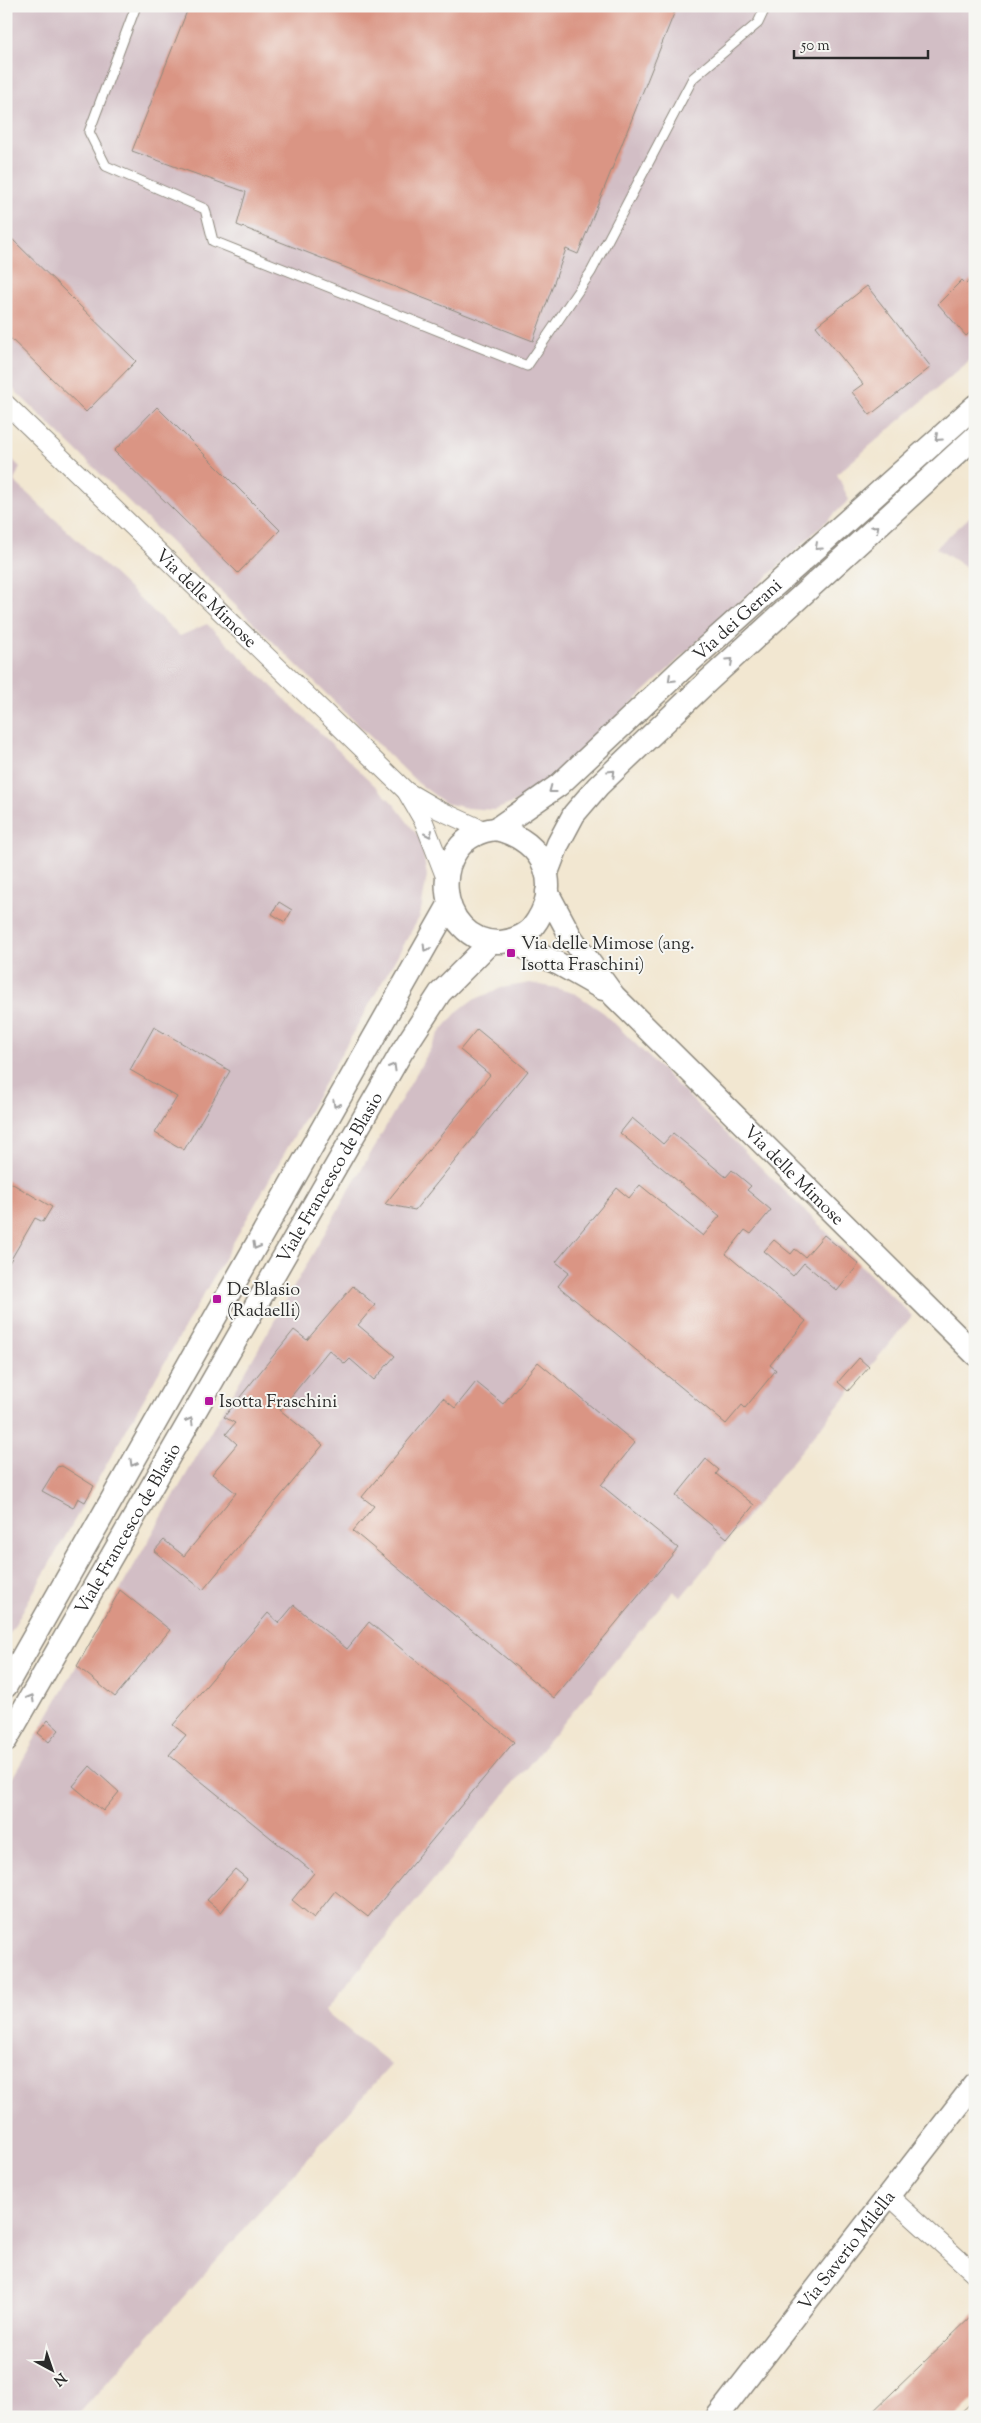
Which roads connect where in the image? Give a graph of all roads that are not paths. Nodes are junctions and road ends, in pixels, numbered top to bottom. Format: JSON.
{"nodes":[{"id":1,"x":136,"y":6,"type":"edge"},
{"id":2,"x":766,"y":6,"type":"edge"},
{"id":3,"x":6,"y":404,"type":"edge"},
{"id":4,"x":975,"y":406,"type":"edge"},
{"id":5,"x":975,"y":437,"type":"edge"},
{"id":6,"x":406,"y":791,"type":"junction"},
{"id":7,"x":490,"y":830,"type":"junction"},
{"id":8,"x":446,"y":879,"type":"junction"},
{"id":9,"x":547,"y":881,"type":"junction"},
{"id":10,"x":449,"y":905,"type":"junction"},
{"id":11,"x":501,"y":942,"type":"junction"},
{"id":12,"x":614,"y":996,"type":"junction"},
{"id":13,"x":975,"y":1354,"type":"edge"},
{"id":14,"x":6,"y":1686,"type":"edge"},
{"id":15,"x":6,"y":1740,"type":"edge"},
{"id":16,"x":975,"y":2084,"type":"edge"},
{"id":17,"x":889,"y":2196,"type":"junction"},
{"id":18,"x":975,"y":2274,"type":"edge"},
{"id":19,"x":717,"y":2417,"type":"edge"}],
"edges":[{"from":1,"to":2,"type":"lane"},
{"from":3,"to":6,"type":"street","name":"Via delle Mimose"},
{"from":4,"to":7,"type":"street","name":"Via dei Gerani","one_way":true},
{"from":9,"to":5,"type":"street","name":"Via dei Gerani","one_way":true},
{"from":6,"to":7,"type":"street"},
{"from":6,"to":8,"type":"street","one_way":true},
{"from":7,"to":8,"type":"street"},
{"from":7,"to":9,"type":"street"},
{"from":8,"to":10,"type":"street"},
{"from":9,"to":11,"type":"street"},
{"from":9,"to":12,"type":"street","name":"Via delle Mimose"},
{"from":10,"to":11,"type":"street"},
{"from":10,"to":14,"type":"street","name":"Viale Francesco de Blasio","one_way":true},
{"from":11,"to":12,"type":"street","name":"Via delle Mimose"},
{"from":15,"to":11,"type":"street","name":"Viale Francesco de Blasio","one_way":true},
{"from":12,"to":13,"type":"street","name":"Via delle Mimose"},
{"from":16,"to":17,"type":"street","name":"Via Saverio Milella"},
{"from":17,"to":18,"type":"street"},
{"from":17,"to":19,"type":"street","name":"Via Saverio Milella"}]}
